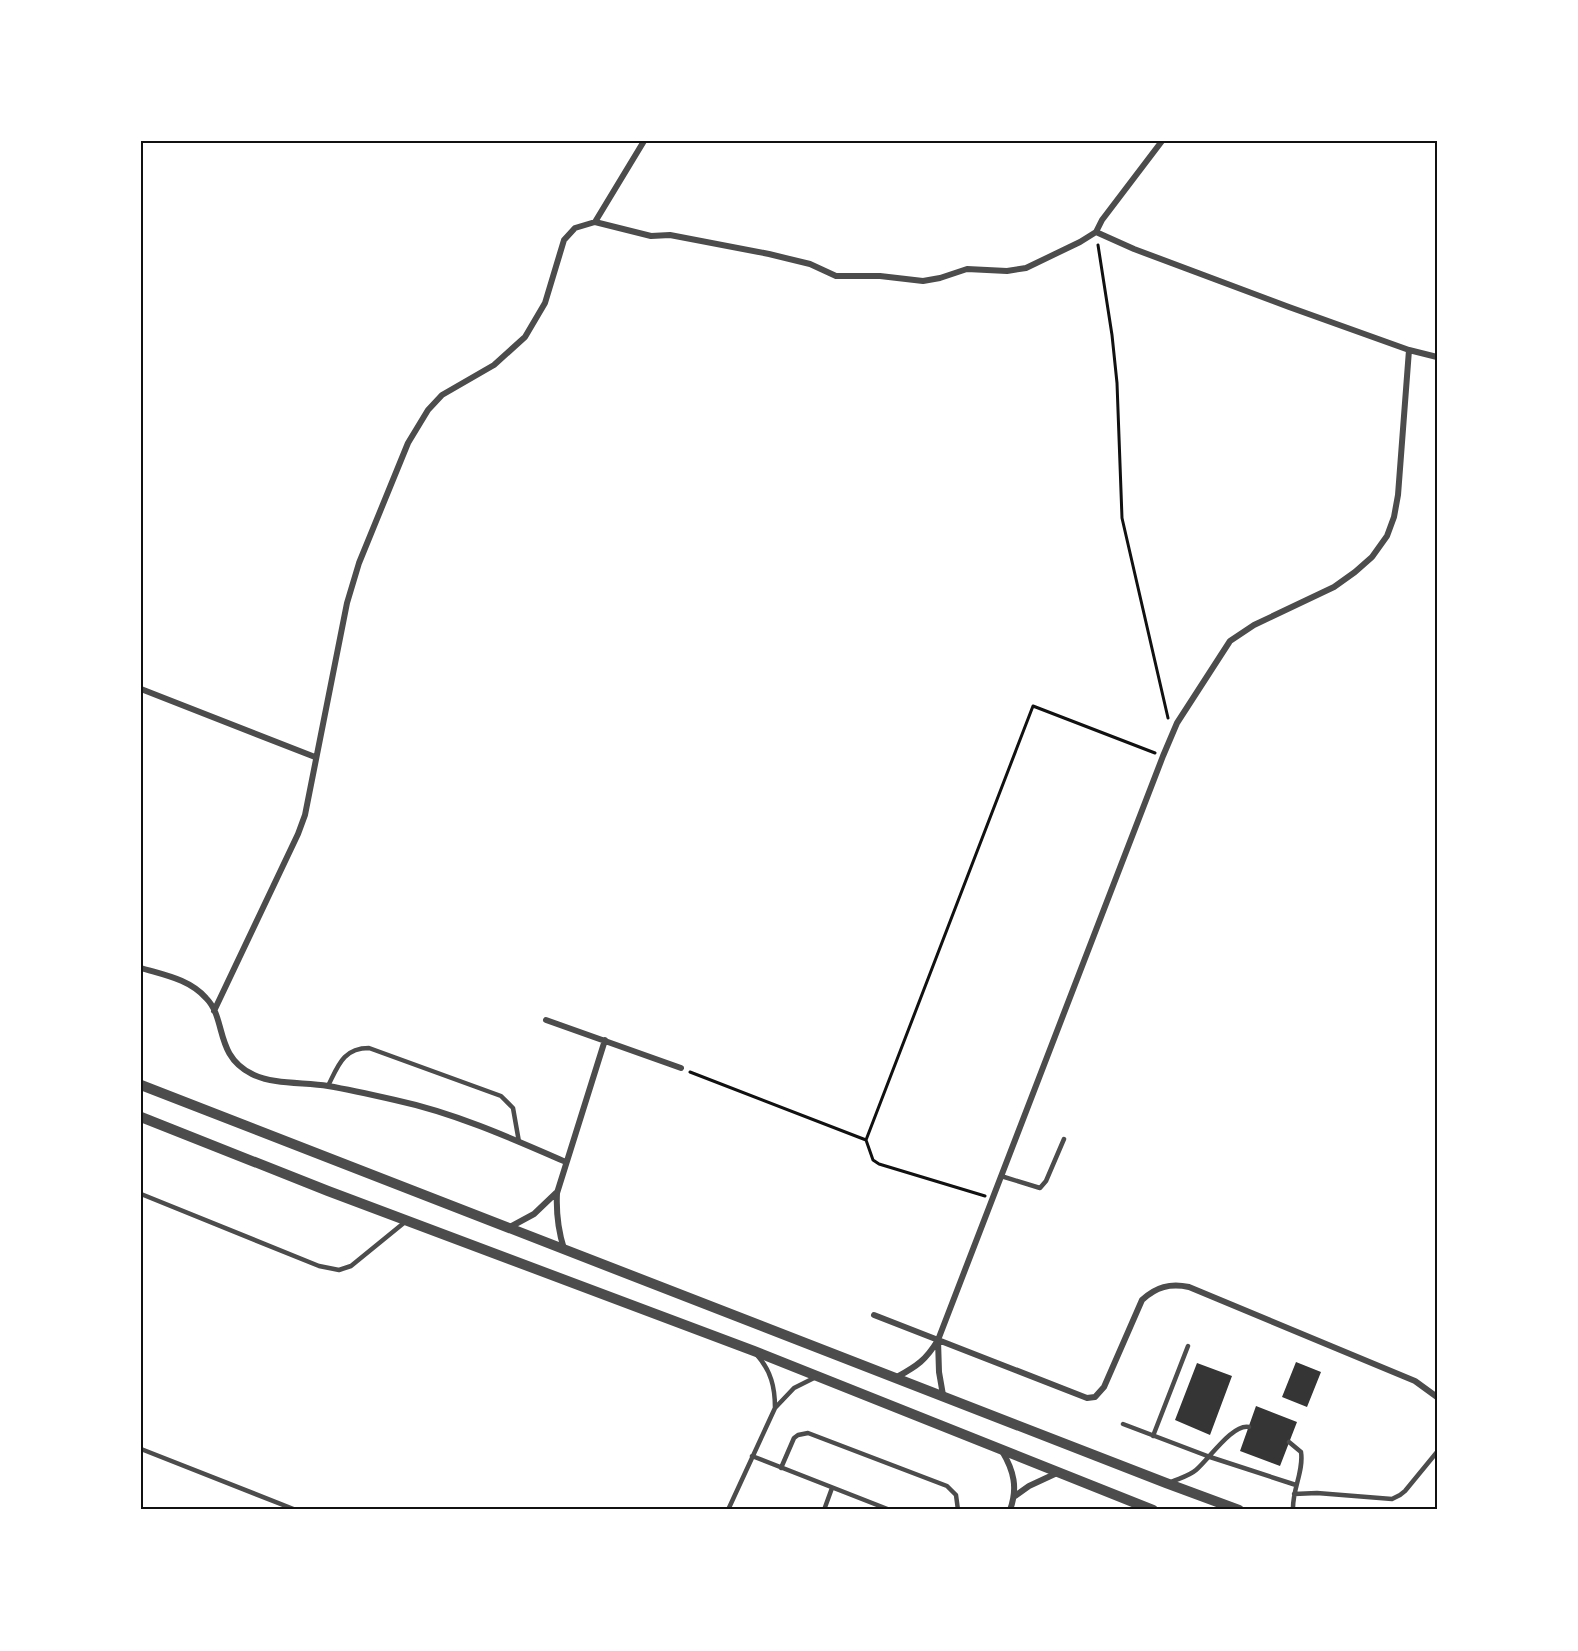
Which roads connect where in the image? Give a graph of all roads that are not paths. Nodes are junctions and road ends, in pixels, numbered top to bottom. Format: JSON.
{"nodes":[{"id":1,"x":644,"y":141,"type":"edge"},
{"id":2,"x":1162,"y":141,"type":"edge"},
{"id":3,"x":595,"y":222,"type":"junction"},
{"id":4,"x":1096,"y":232,"type":"junction"},
{"id":5,"x":1409,"y":350,"type":"junction"},
{"id":6,"x":1437,"y":357,"type":"edge"},
{"id":7,"x":141,"y":689,"type":"edge"},
{"id":8,"x":315,"y":757,"type":"junction"},
{"id":9,"x":141,"y":968,"type":"edge"},
{"id":10,"x":214,"y":1011,"type":"junction"},
{"id":11,"x":546,"y":1020,"type":"dead end"},
{"id":12,"x":605,"y":1040,"type":"junction"},
{"id":13,"x":681,"y":1068,"type":"road end"},
{"id":14,"x":141,"y":1085,"type":"edge"},
{"id":15,"x":328,"y":1086,"type":"junction"},
{"id":16,"x":141,"y":1117,"type":"edge"},
{"id":17,"x":1064,"y":1138,"type":"dead end"},
{"id":18,"x":519,"y":1142,"type":"junction"},
{"id":19,"x":566,"y":1162,"type":"junction"},
{"id":20,"x":1001,"y":1176,"type":"junction"},
{"id":21,"x":557,"y":1193,"type":"junction"},
{"id":22,"x":141,"y":1194,"type":"edge"},
{"id":23,"x":407,"y":1221,"type":"junction"},
{"id":24,"x":510,"y":1227,"type":"junction"},
{"id":25,"x":564,"y":1250,"type":"junction"},
{"id":26,"x":874,"y":1315,"type":"dead end"},
{"id":27,"x":938,"y":1340,"type":"junction"},
{"id":28,"x":1188,"y":1346,"type":"dead end"},
{"id":29,"x":754,"y":1351,"type":"junction"},
{"id":30,"x":816,"y":1377,"type":"junction"},
{"id":31,"x":897,"y":1377,"type":"junction"},
{"id":32,"x":943,"y":1395,"type":"junction"},
{"id":33,"x":1437,"y":1396,"type":"edge"},
{"id":34,"x":775,"y":1408,"type":"junction"},
{"id":35,"x":1123,"y":1424,"type":"dead end"},
{"id":36,"x":1249,"y":1427,"type":"dead end"},
{"id":37,"x":1153,"y":1436,"type":"junction"},
{"id":38,"x":1289,"y":1442,"type":"dead end"},
{"id":39,"x":141,"y":1449,"type":"edge"},
{"id":40,"x":1000,"y":1449,"type":"junction"},
{"id":41,"x":1437,"y":1452,"type":"edge"},
{"id":42,"x":752,"y":1456,"type":"junction"},
{"id":43,"x":1210,"y":1457,"type":"junction"},
{"id":44,"x":781,"y":1468,"type":"junction"},
{"id":45,"x":1059,"y":1472,"type":"junction"},
{"id":46,"x":1166,"y":1484,"type":"junction"},
{"id":47,"x":1296,"y":1485,"type":"junction"},
{"id":48,"x":832,"y":1488,"type":"junction"},
{"id":49,"x":1294,"y":1494,"type":"junction"},
{"id":50,"x":1015,"y":1496,"type":"junction"},
{"id":51,"x":296,"y":1510,"type":"edge"},
{"id":52,"x":728,"y":1510,"type":"edge"},
{"id":53,"x":824,"y":1510,"type":"edge"},
{"id":54,"x":890,"y":1510,"type":"edge"},
{"id":55,"x":958,"y":1510,"type":"edge"},
{"id":56,"x":1010,"y":1510,"type":"edge"},
{"id":57,"x":1153,"y":1510,"type":"edge"},
{"id":58,"x":1239,"y":1510,"type":"edge"},
{"id":59,"x":1293,"y":1510,"type":"edge"}],
"edges":[{"from":1,"to":3,"type":"street"},
{"from":2,"to":4,"type":"street"},
{"from":3,"to":4,"type":"street"},
{"from":3,"to":8,"type":"street"},
{"from":4,"to":5,"type":"street"},
{"from":5,"to":6,"type":"street"},
{"from":5,"to":20,"type":"street"},
{"from":7,"to":8,"type":"street"},
{"from":8,"to":10,"type":"street"},
{"from":9,"to":10,"type":"street"},
{"from":10,"to":15,"type":"street"},
{"from":11,"to":12,"type":"street"},
{"from":12,"to":13,"type":"street"},
{"from":12,"to":19,"type":"street"},
{"from":14,"to":24,"type":"street"},
{"from":15,"to":18,"type":"street"},
{"from":15,"to":18,"type":"lane"},
{"from":16,"to":23,"type":"street"},
{"from":17,"to":20,"type":"lane"},
{"from":18,"to":19,"type":"street"},
{"from":19,"to":21,"type":"street"},
{"from":20,"to":27,"type":"street"},
{"from":21,"to":24,"type":"street"},
{"from":21,"to":25,"type":"street"},
{"from":22,"to":23,"type":"lane"},
{"from":23,"to":29,"type":"street"},
{"from":24,"to":25,"type":"street"},
{"from":25,"to":31,"type":"street"},
{"from":26,"to":27,"type":"street"},
{"from":27,"to":31,"type":"street"},
{"from":27,"to":32,"type":"street"},
{"from":27,"to":33,"type":"street"},
{"from":28,"to":37,"type":"lane"},
{"from":29,"to":30,"type":"street"},
{"from":29,"to":34,"type":"lane"},
{"from":30,"to":34,"type":"lane"},
{"from":30,"to":40,"type":"street"},
{"from":31,"to":32,"type":"street"},
{"from":32,"to":46,"type":"street"},
{"from":34,"to":42,"type":"lane"},
{"from":35,"to":37,"type":"lane"},
{"from":36,"to":43,"type":"lane"},
{"from":37,"to":43,"type":"lane"},
{"from":38,"to":47,"type":"lane"},
{"from":39,"to":51,"type":"lane"},
{"from":40,"to":45,"type":"street"},
{"from":40,"to":50,"type":"street"},
{"from":41,"to":49,"type":"lane"},
{"from":42,"to":44,"type":"lane"},
{"from":42,"to":52,"type":"lane"},
{"from":43,"to":46,"type":"lane"},
{"from":43,"to":47,"type":"lane"},
{"from":44,"to":48,"type":"lane"},
{"from":44,"to":55,"type":"lane"},
{"from":45,"to":50,"type":"street"},
{"from":45,"to":57,"type":"street"},
{"from":46,"to":58,"type":"street"},
{"from":47,"to":49,"type":"lane"},
{"from":48,"to":53,"type":"lane"},
{"from":48,"to":54,"type":"lane"},
{"from":49,"to":59,"type":"lane"},
{"from":50,"to":56,"type":"street"}]}
